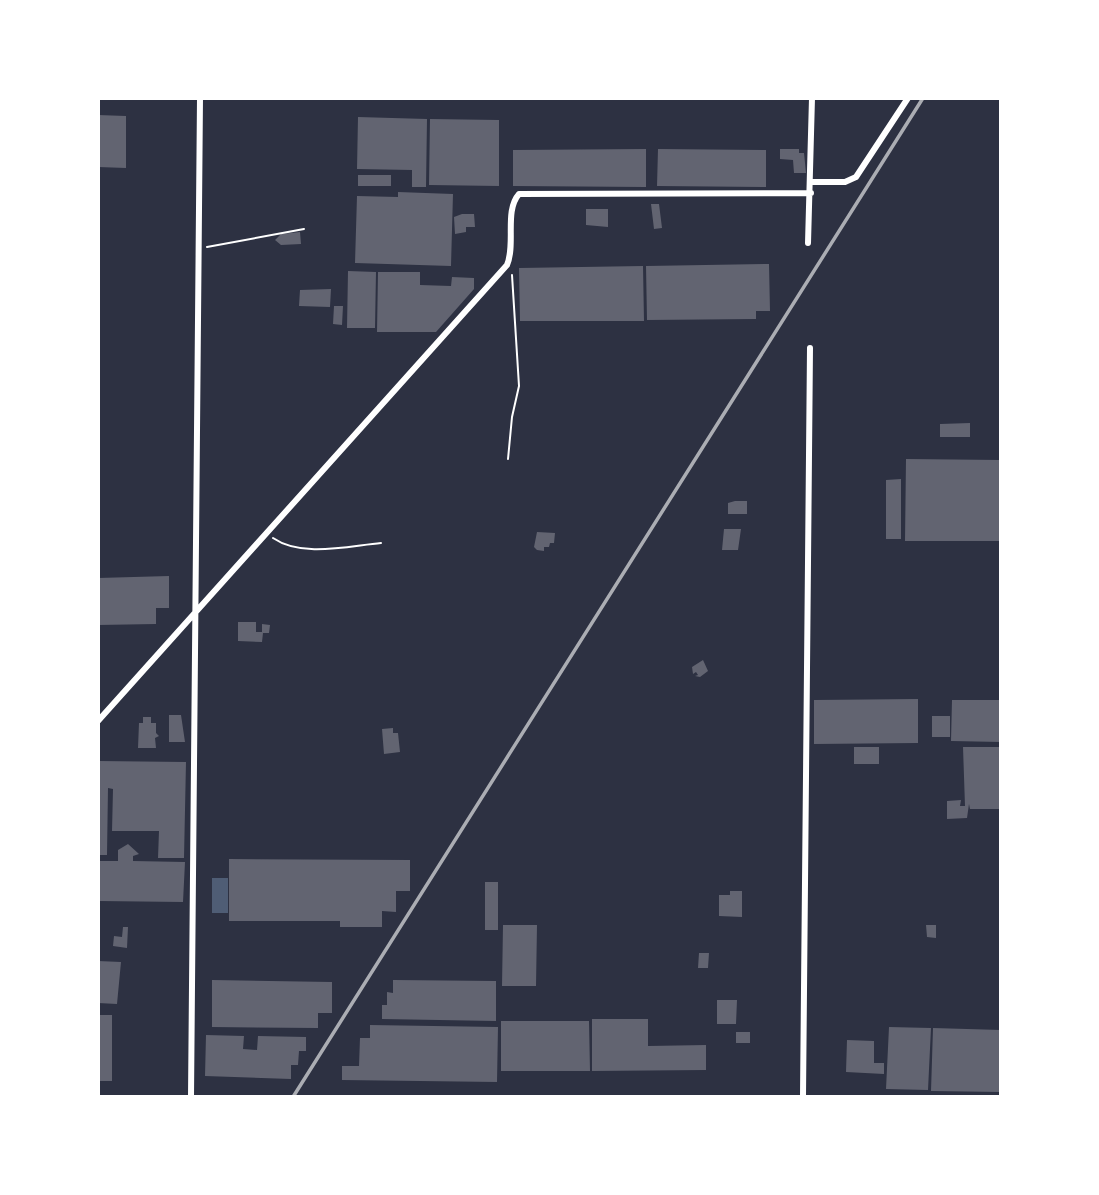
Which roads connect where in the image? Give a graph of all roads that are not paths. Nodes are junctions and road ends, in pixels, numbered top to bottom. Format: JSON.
{"nodes":[{"id":1,"x":200,"y":98,"type":"edge"},
{"id":2,"x":812,"y":98,"type":"edge"},
{"id":3,"x":908,"y":98,"type":"edge"},
{"id":4,"x":811,"y":182,"type":"junction"},
{"id":5,"x":811,"y":193,"type":"junction"},
{"id":6,"x":808,"y":243,"type":"dead end"},
{"id":7,"x":810,"y":348,"type":"dead end"},
{"id":8,"x":195,"y":614,"type":"junction"},
{"id":9,"x":98,"y":721,"type":"edge"},
{"id":10,"x":191,"y":1097,"type":"edge"},
{"id":11,"x":803,"y":1097,"type":"edge"}],
"edges":[{"from":1,"to":8,"type":"street"},
{"from":2,"to":4,"type":"street"},
{"from":3,"to":4,"type":"street"},
{"from":4,"to":5,"type":"street"},
{"from":5,"to":6,"type":"street"},
{"from":5,"to":8,"type":"street"},
{"from":7,"to":11,"type":"street"},
{"from":8,"to":9,"type":"street"},
{"from":8,"to":10,"type":"street"}]}
